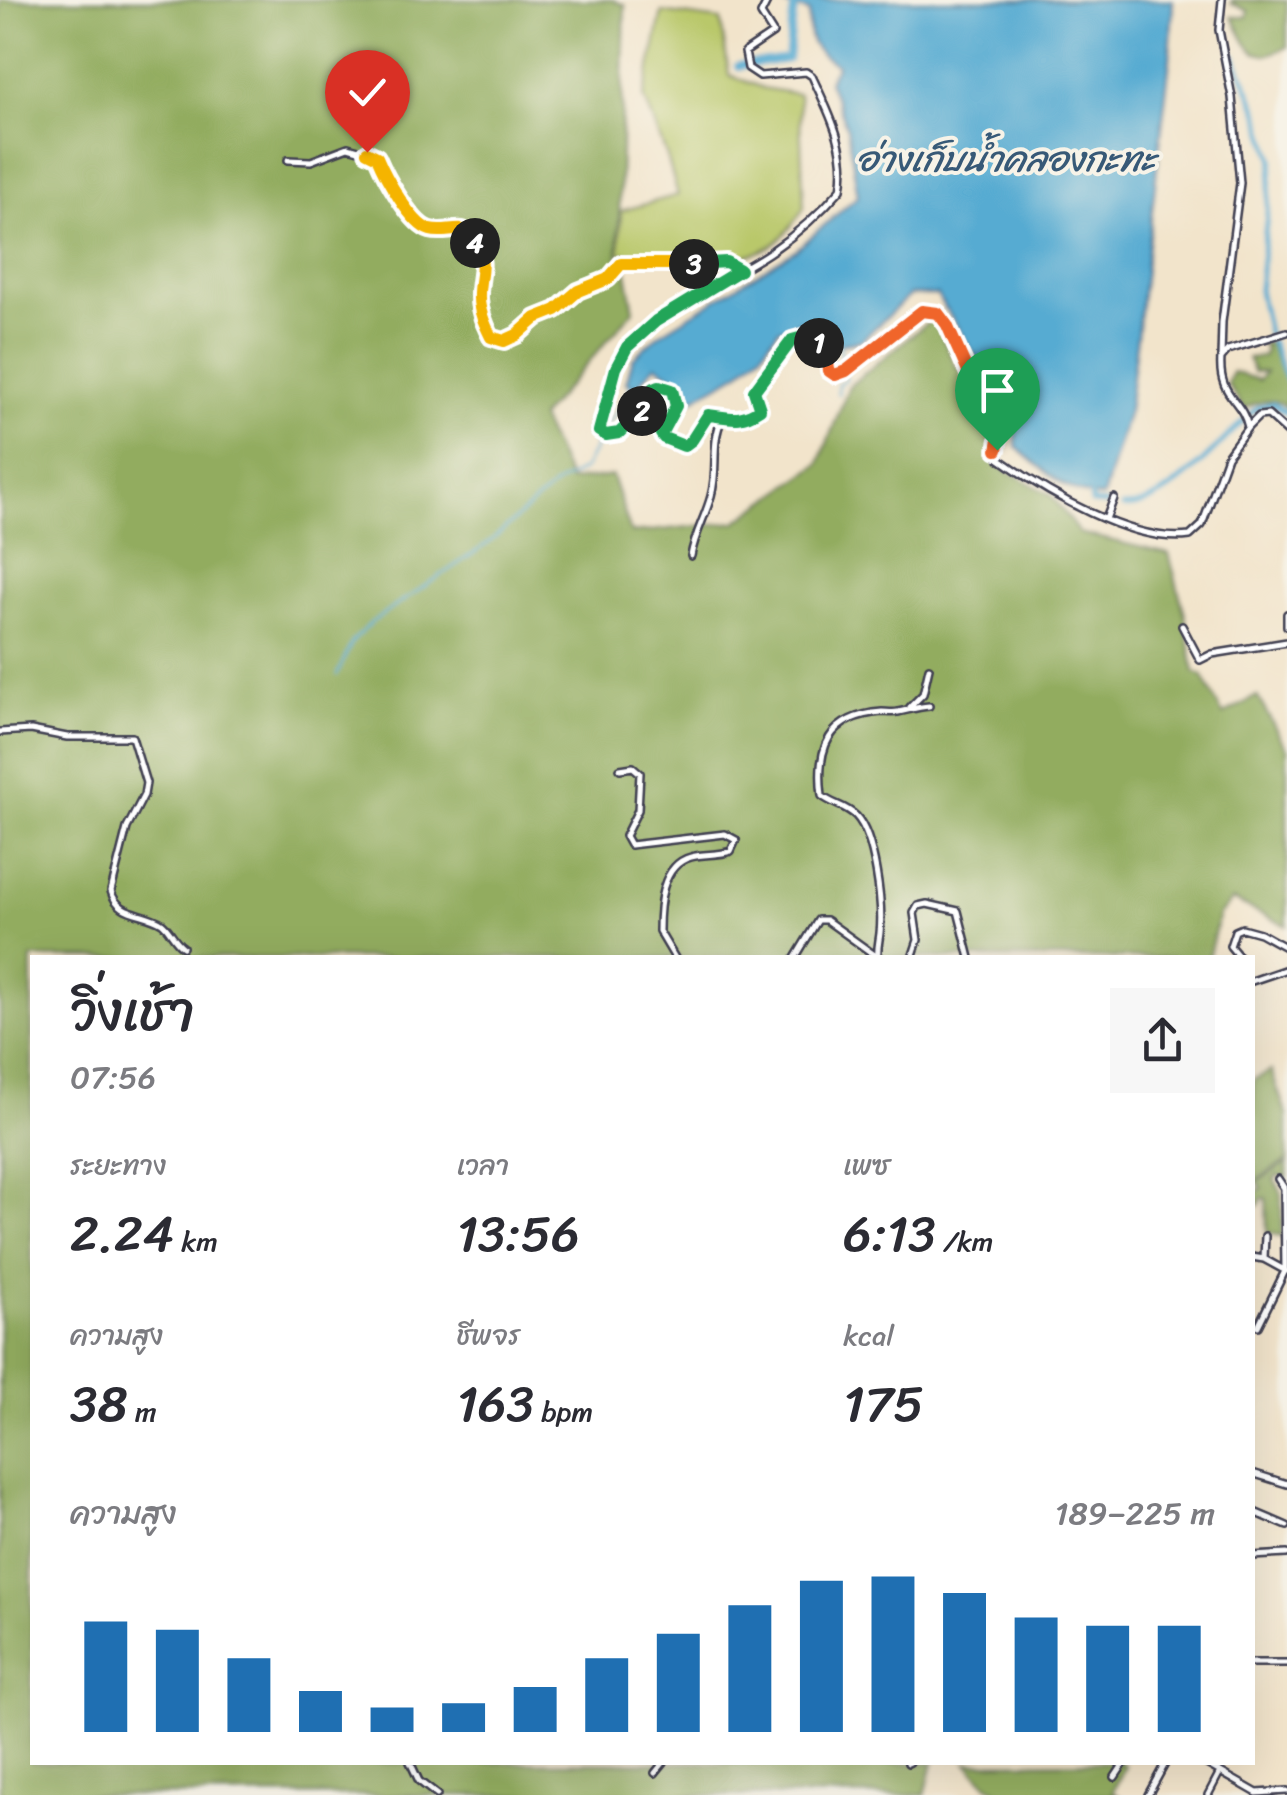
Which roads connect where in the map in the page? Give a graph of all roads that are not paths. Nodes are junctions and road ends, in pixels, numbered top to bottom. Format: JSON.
{"nodes":[{"id":1,"x":768,"y":0,"type":"edge"},
{"id":2,"x":1222,"y":0,"type":"edge"},
{"id":3,"x":288,"y":160,"type":"dead end"},
{"id":4,"x":740,"y":270,"type":"junction"},
{"id":5,"x":1287,"y":332,"type":"edge"},
{"id":6,"x":1220,"y":358,"type":"junction"},
{"id":7,"x":722,"y":419,"type":"junction"},
{"id":8,"x":1248,"y":427,"type":"junction"},
{"id":9,"x":1287,"y":432,"type":"edge"},
{"id":10,"x":1114,"y":498,"type":"dead end"},
{"id":11,"x":1106,"y":520,"type":"junction"},
{"id":12,"x":691,"y":556,"type":"dead end"},
{"id":13,"x":1287,"y":614,"type":"edge"},
{"id":14,"x":1182,"y":626,"type":"dead end"},
{"id":15,"x":1287,"y":626,"type":"edge"},
{"id":16,"x":1287,"y":642,"type":"edge"},
{"id":17,"x":928,"y":668,"type":"dead end"},
{"id":18,"x":929,"y":706,"type":"dead end"},
{"id":19,"x":907,"y":708,"type":"junction"},
{"id":20,"x":0,"y":732,"type":"edge"},
{"id":21,"x":620,"y":769,"type":"dead end"},
{"id":22,"x":183,"y":947,"type":"dead end"},
{"id":23,"x":1287,"y":948,"type":"edge"},
{"id":24,"x":673,"y":955,"type":"edge"},
{"id":25,"x":797,"y":955,"type":"edge"},
{"id":26,"x":875,"y":955,"type":"edge"},
{"id":27,"x":878,"y":955,"type":"edge"},
{"id":28,"x":913,"y":955,"type":"edge"},
{"id":29,"x":969,"y":955,"type":"edge"},
{"id":30,"x":1238,"y":955,"type":"edge"},
{"id":31,"x":1287,"y":969,"type":"edge"},
{"id":32,"x":1255,"y":978,"type":"edge"},
{"id":33,"x":1278,"y":1178,"type":"dead end"},
{"id":34,"x":1266,"y":1236,"type":"dead end"},
{"id":35,"x":1255,"y":1258,"type":"edge"},
{"id":36,"x":1264,"y":1259,"type":"junction"},
{"id":37,"x":1286,"y":1271,"type":"edge"},
{"id":38,"x":1258,"y":1326,"type":"dead end"},
{"id":39,"x":1255,"y":1474,"type":"edge"},
{"id":40,"x":1287,"y":1484,"type":"edge"},
{"id":41,"x":1255,"y":1512,"type":"edge"},
{"id":42,"x":1287,"y":1526,"type":"edge"},
{"id":43,"x":1287,"y":1554,"type":"edge"},
{"id":44,"x":1255,"y":1556,"type":"edge"},
{"id":45,"x":1255,"y":1663,"type":"edge"},
{"id":46,"x":1287,"y":1664,"type":"edge"},
{"id":47,"x":411,"y":1765,"type":"edge"},
{"id":48,"x":662,"y":1765,"type":"edge"},
{"id":49,"x":1123,"y":1765,"type":"edge"},
{"id":50,"x":1164,"y":1765,"type":"edge"},
{"id":51,"x":1209,"y":1765,"type":"edge"},
{"id":52,"x":1220,"y":1772,"type":"junction"},
{"id":53,"x":655,"y":1773,"type":"dead end"},
{"id":54,"x":1115,"y":1776,"type":"dead end"},
{"id":55,"x":1287,"y":1791,"type":"edge"},
{"id":56,"x":437,"y":1795,"type":"edge"},
{"id":57,"x":1148,"y":1795,"type":"edge"},
{"id":58,"x":1208,"y":1795,"type":"edge"}],
"edges":[{"from":1,"to":4,"type":"street"},
{"from":2,"to":6,"type":"street"},
{"from":3,"to":4,"type":"street"},
{"from":4,"to":7,"type":"street"},
{"from":5,"to":6,"type":"street"},
{"from":6,"to":8,"type":"street"},
{"from":7,"to":11,"type":"street"},
{"from":7,"to":12,"type":"street"},
{"from":8,"to":9,"type":"street"},
{"from":8,"to":11,"type":"street"},
{"from":10,"to":11,"type":"street"},
{"from":13,"to":15,"type":"street"},
{"from":14,"to":16,"type":"street"},
{"from":17,"to":19,"type":"street"},
{"from":18,"to":19,"type":"street"},
{"from":19,"to":27,"type":"street"},
{"from":20,"to":22,"type":"street"},
{"from":21,"to":24,"type":"street"},
{"from":23,"to":30,"type":"street"},
{"from":25,"to":26,"type":"street"},
{"from":28,"to":29,"type":"street"},
{"from":31,"to":32,"type":"street"},
{"from":33,"to":37,"type":"street"},
{"from":34,"to":36,"type":"street"},
{"from":35,"to":36,"type":"street"},
{"from":36,"to":37,"type":"street"},
{"from":37,"to":38,"type":"street"},
{"from":39,"to":40,"type":"street"},
{"from":41,"to":42,"type":"street"},
{"from":43,"to":44,"type":"street"},
{"from":45,"to":46,"type":"street"},
{"from":47,"to":56,"type":"street"},
{"from":48,"to":53,"type":"street"},
{"from":49,"to":54,"type":"street"},
{"from":50,"to":57,"type":"street"},
{"from":51,"to":52,"type":"street"},
{"from":52,"to":55,"type":"street"},
{"from":52,"to":58,"type":"street"}]}
